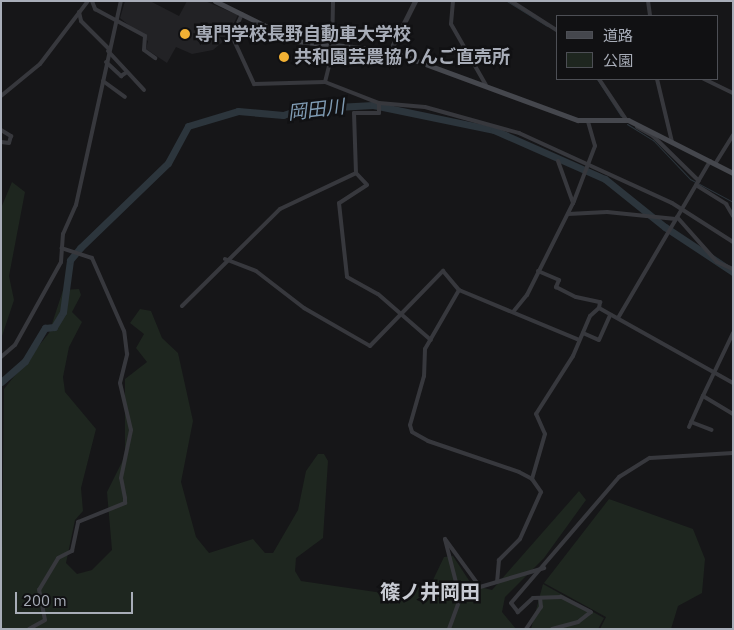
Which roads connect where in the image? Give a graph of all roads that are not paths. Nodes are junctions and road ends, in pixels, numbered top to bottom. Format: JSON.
{"nodes":[{"id":1,"x":90,"y":1,"type":"edge"},
{"id":2,"x":121,"y":1,"type":"edge"},
{"id":3,"x":333,"y":1,"type":"edge"},
{"id":4,"x":415,"y":1,"type":"edge"},
{"id":5,"x":453,"y":1,"type":"edge"},
{"id":6,"x":512,"y":1,"type":"edge"},
{"id":7,"x":648,"y":1,"type":"edge"},
{"id":8,"x":219,"y":2,"type":"edge"},
{"id":9,"x":80,"y":12,"type":"junction"},
{"id":10,"x":242,"y":14,"type":"junction"},
{"id":11,"x":650,"y":15,"type":"edge"},
{"id":12,"x":116,"y":22,"type":"junction"},
{"id":13,"x":556,"y":30,"type":"edge"},
{"id":14,"x":333,"y":45,"type":"junction"},
{"id":15,"x":109,"y":50,"type":"junction"},
{"id":16,"x":390,"y":51,"type":"junction"},
{"id":17,"x":156,"y":58,"type":"dead end"},
{"id":18,"x":106,"y":62,"type":"junction"},
{"id":19,"x":127,"y":72,"type":"junction"},
{"id":20,"x":600,"y":80,"type":"edge"},
{"id":21,"x":657,"y":80,"type":"edge"},
{"id":22,"x":706,"y":80,"type":"edge"},
{"id":23,"x":103,"y":81,"type":"junction"},
{"id":24,"x":325,"y":82,"type":"junction"},
{"id":25,"x":486,"y":85,"type":"junction"},
{"id":26,"x":144,"y":90,"type":"dead end"},
{"id":27,"x":733,"y":92,"type":"edge"},
{"id":28,"x":1,"y":96,"type":"edge"},
{"id":29,"x":125,"y":97,"type":"dead end"},
{"id":30,"x":380,"y":103,"type":"junction"},
{"id":31,"x":625,"y":119,"type":"junction"},
{"id":32,"x":588,"y":121,"type":"junction"},
{"id":33,"x":1,"y":130,"type":"edge"},
{"id":34,"x":733,"y":135,"type":"edge"},
{"id":35,"x":1,"y":142,"type":"edge"},
{"id":36,"x":672,"y":142,"type":"junction"},
{"id":37,"x":558,"y":161,"type":"dead end"},
{"id":38,"x":712,"y":163,"type":"junction"},
{"id":39,"x":587,"y":166,"type":"junction"},
{"id":40,"x":356,"y":173,"type":"junction"},
{"id":41,"x":733,"y":173,"type":"edge"},
{"id":42,"x":697,"y":183,"type":"junction"},
{"id":43,"x":573,"y":203,"type":"junction"},
{"id":44,"x":682,"y":208,"type":"junction"},
{"id":45,"x":568,"y":214,"type":"junction"},
{"id":46,"x":733,"y":216,"type":"edge"},
{"id":47,"x":677,"y":218,"type":"junction"},
{"id":48,"x":733,"y":242,"type":"edge"},
{"id":49,"x":62,"y":248,"type":"junction"},
{"id":50,"x":225,"y":259,"type":"junction"},
{"id":51,"x":733,"y":268,"type":"edge"},
{"id":52,"x":538,"y":271,"type":"junction"},
{"id":53,"x":459,"y":290,"type":"junction"},
{"id":54,"x":182,"y":306,"type":"dead end"},
{"id":55,"x":599,"y":308,"type":"junction"},
{"id":56,"x":398,"y":312,"type":"junction"},
{"id":57,"x":514,"y":312,"type":"junction"},
{"id":58,"x":610,"y":315,"type":"junction"},
{"id":59,"x":618,"y":318,"type":"junction"},
{"id":60,"x":582,"y":332,"type":"junction"},
{"id":61,"x":733,"y":333,"type":"edge"},
{"id":62,"x":431,"y":340,"type":"junction"},
{"id":63,"x":579,"y":340,"type":"junction"},
{"id":64,"x":1,"y":357,"type":"edge"},
{"id":65,"x":714,"y":372,"type":"junction"},
{"id":66,"x":733,"y":383,"type":"edge"},
{"id":67,"x":702,"y":396,"type":"junction"},
{"id":68,"x":733,"y":414,"type":"edge"},
{"id":69,"x":691,"y":422,"type":"junction"},
{"id":70,"x":689,"y":427,"type":"dead end"},
{"id":71,"x":712,"y":430,"type":"dead end"},
{"id":72,"x":733,"y":453,"type":"edge"},
{"id":73,"x":532,"y":479,"type":"junction"},
{"id":74,"x":544,"y":568,"type":"junction"},
{"id":75,"x":497,"y":582,"type":"junction"},
{"id":76,"x":540,"y":598,"type":"junction"},
{"id":77,"x":28,"y":629,"type":"edge"},
{"id":78,"x":448,"y":629,"type":"edge"},
{"id":79,"x":526,"y":629,"type":"edge"},
{"id":80,"x":552,"y":629,"type":"edge"}],
"edges":[{"from":1,"to":9,"type":"street"},
{"from":1,"to":12,"type":"street"},
{"from":2,"to":12,"type":"street"},
{"from":3,"to":14,"type":"street"},
{"from":4,"to":16,"type":"street"},
{"from":5,"to":25,"type":"street"},
{"from":6,"to":13,"type":"street"},
{"from":7,"to":11,"type":"street"},
{"from":8,"to":10,"type":"main road"},
{"from":9,"to":15,"type":"street"},
{"from":9,"to":28,"type":"street"},
{"from":10,"to":14,"type":"main road"},
{"from":10,"to":24,"type":"street"},
{"from":12,"to":15,"type":"street"},
{"from":12,"to":17,"type":"street"},
{"from":14,"to":16,"type":"main road"},
{"from":14,"to":24,"type":"street"},
{"from":15,"to":18,"type":"street"},
{"from":15,"to":19,"type":"street"},
{"from":16,"to":25,"type":"main road"},
{"from":18,"to":19,"type":"street"},
{"from":18,"to":23,"type":"street"},
{"from":19,"to":26,"type":"street"},
{"from":20,"to":31,"type":"street"},
{"from":21,"to":36,"type":"street"},
{"from":22,"to":27,"type":"street"},
{"from":23,"to":29,"type":"street"},
{"from":23,"to":49,"type":"street"},
{"from":24,"to":30,"type":"street"},
{"from":25,"to":32,"type":"main road"},
{"from":30,"to":39,"type":"street"},
{"from":30,"to":40,"type":"street"},
{"from":31,"to":32,"type":"main road"},
{"from":31,"to":36,"type":"main road"},
{"from":31,"to":42,"type":"street"},
{"from":32,"to":39,"type":"street"},
{"from":33,"to":35,"type":"street"},
{"from":34,"to":38,"type":"street"},
{"from":36,"to":38,"type":"main road"},
{"from":37,"to":43,"type":"street"},
{"from":38,"to":41,"type":"main road"},
{"from":38,"to":42,"type":"street"},
{"from":39,"to":43,"type":"street"},
{"from":39,"to":44,"type":"street"},
{"from":40,"to":50,"type":"street"},
{"from":40,"to":56,"type":"street"},
{"from":42,"to":44,"type":"street"},
{"from":42,"to":46,"type":"street"},
{"from":43,"to":45,"type":"street"},
{"from":44,"to":47,"type":"street"},
{"from":44,"to":48,"type":"street"},
{"from":45,"to":47,"type":"street"},
{"from":45,"to":52,"type":"street"},
{"from":47,"to":51,"type":"street"},
{"from":47,"to":59,"type":"street"},
{"from":49,"to":64,"type":"street"},
{"from":49,"to":77,"type":"street"},
{"from":50,"to":54,"type":"street"},
{"from":50,"to":56,"type":"street"},
{"from":52,"to":55,"type":"street"},
{"from":52,"to":57,"type":"street"},
{"from":53,"to":56,"type":"street"},
{"from":53,"to":57,"type":"street"},
{"from":53,"to":62,"type":"street"},
{"from":55,"to":58,"type":"street"},
{"from":55,"to":60,"type":"street"},
{"from":56,"to":62,"type":"street"},
{"from":57,"to":63,"type":"street"},
{"from":58,"to":59,"type":"street"},
{"from":58,"to":60,"type":"street"},
{"from":59,"to":65,"type":"street"},
{"from":60,"to":63,"type":"street"},
{"from":61,"to":65,"type":"street"},
{"from":62,"to":73,"type":"street"},
{"from":63,"to":73,"type":"street"},
{"from":65,"to":66,"type":"street"},
{"from":65,"to":67,"type":"street"},
{"from":67,"to":68,"type":"street"},
{"from":67,"to":69,"type":"street"},
{"from":69,"to":70,"type":"street"},
{"from":69,"to":71,"type":"street"},
{"from":72,"to":74,"type":"street"},
{"from":73,"to":75,"type":"street"},
{"from":74,"to":75,"type":"street"},
{"from":74,"to":76,"type":"street"},
{"from":75,"to":78,"type":"street"},
{"from":76,"to":79,"type":"street"},
{"from":76,"to":80,"type":"street"}]}
